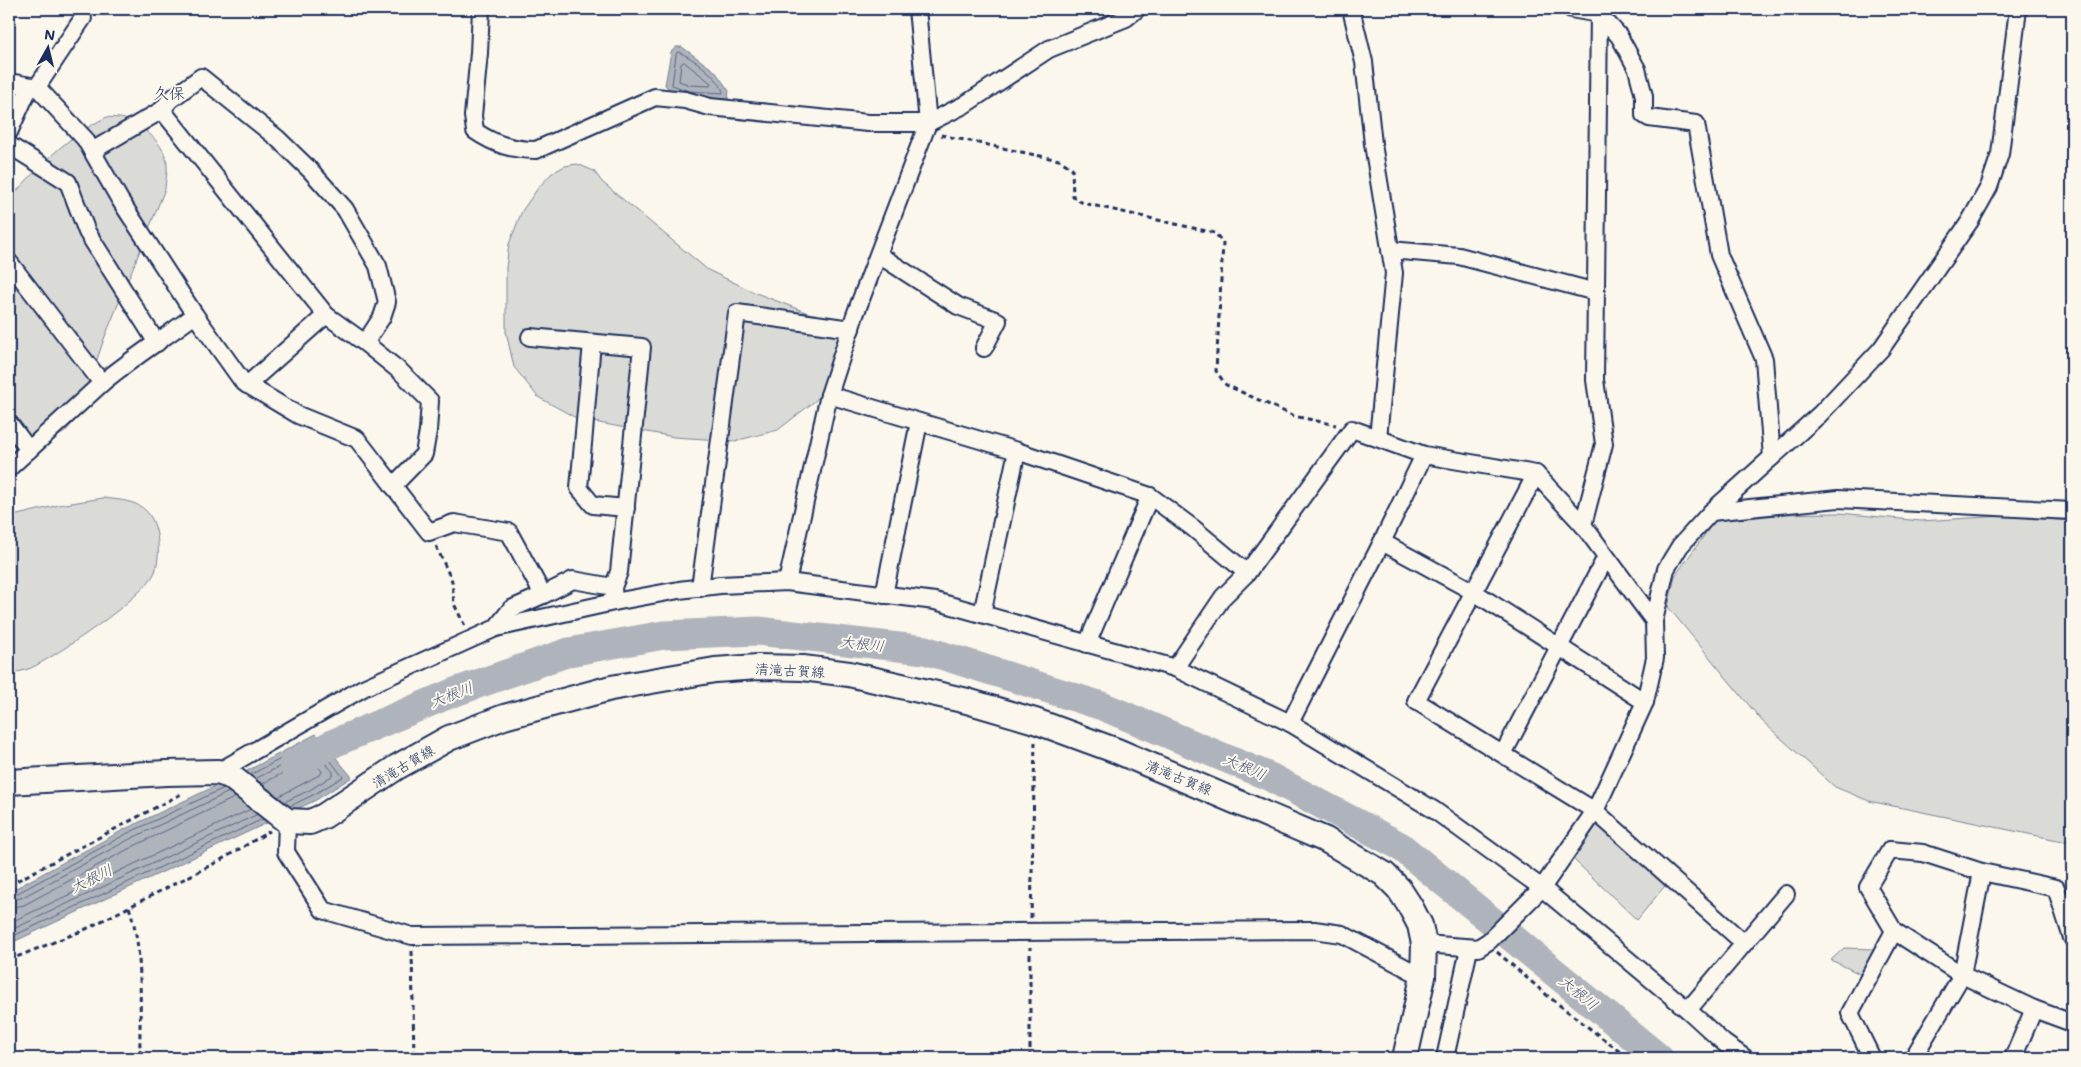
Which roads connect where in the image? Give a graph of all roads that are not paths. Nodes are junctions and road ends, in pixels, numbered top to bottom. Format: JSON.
{"nodes":[{"id":1,"x":481,"y":9,"type":"edge"},
{"id":2,"x":917,"y":9,"type":"edge"},
{"id":3,"x":1137,"y":9,"type":"edge"},
{"id":4,"x":1351,"y":9,"type":"edge"},
{"id":5,"x":1571,"y":9,"type":"edge"},
{"id":6,"x":2018,"y":9,"type":"edge"},
{"id":7,"x":1599,"y":12,"type":"edge"},
{"id":8,"x":83,"y":18,"type":"dead end"},
{"id":9,"x":9,"y":82,"type":"edge"},
{"id":10,"x":33,"y":87,"type":"junction"},
{"id":11,"x":162,"y":110,"type":"junction"},
{"id":12,"x":928,"y":123,"type":"junction"},
{"id":13,"x":9,"y":132,"type":"edge"},
{"id":14,"x":9,"y":145,"type":"edge"},
{"id":15,"x":92,"y":151,"type":"junction"},
{"id":16,"x":1390,"y":250,"type":"junction"},
{"id":17,"x":879,"y":255,"type":"junction"},
{"id":18,"x":9,"y":262,"type":"edge"},
{"id":19,"x":1596,"y":292,"type":"junction"},
{"id":20,"x":195,"y":315,"type":"junction"},
{"id":21,"x":326,"y":315,"type":"junction"},
{"id":22,"x":851,"y":329,"type":"junction"},
{"id":23,"x":530,"y":337,"type":"dead end"},
{"id":24,"x":157,"y":343,"type":"junction"},
{"id":25,"x":365,"y":343,"type":"junction"},
{"id":26,"x":592,"y":343,"type":"junction"},
{"id":27,"x":984,"y":348,"type":"dead end"},
{"id":28,"x":102,"y":383,"type":"junction"},
{"id":29,"x":247,"y":385,"type":"junction"},
{"id":30,"x":829,"y":395,"type":"junction"},
{"id":31,"x":919,"y":422,"type":"junction"},
{"id":32,"x":9,"y":423,"type":"edge"},
{"id":33,"x":1378,"y":438,"type":"junction"},
{"id":34,"x":29,"y":450,"type":"junction"},
{"id":35,"x":1017,"y":451,"type":"junction"},
{"id":36,"x":1424,"y":456,"type":"junction"},
{"id":37,"x":1772,"y":457,"type":"junction"},
{"id":38,"x":9,"y":468,"type":"edge"},
{"id":39,"x":1536,"y":474,"type":"junction"},
{"id":40,"x":393,"y":486,"type":"junction"},
{"id":41,"x":1150,"y":496,"type":"junction"},
{"id":42,"x":626,"y":508,"type":"junction"},
{"id":43,"x":2072,"y":511,"type":"edge"},
{"id":44,"x":1711,"y":512,"type":"junction"},
{"id":45,"x":1582,"y":525,"type":"junction"},
{"id":46,"x":1382,"y":542,"type":"junction"},
{"id":47,"x":1606,"y":557,"type":"junction"},
{"id":48,"x":1247,"y":573,"type":"junction"},
{"id":49,"x":787,"y":582,"type":"junction"},
{"id":50,"x":700,"y":588,"type":"junction"},
{"id":51,"x":1474,"y":592,"type":"junction"},
{"id":52,"x":543,"y":594,"type":"junction"},
{"id":53,"x":614,"y":594,"type":"junction"},
{"id":54,"x":884,"y":595,"type":"junction"},
{"id":55,"x":982,"y":614,"type":"junction"},
{"id":56,"x":1654,"y":621,"type":"junction"},
{"id":57,"x":496,"y":628,"type":"junction"},
{"id":58,"x":1088,"y":644,"type":"junction"},
{"id":59,"x":1559,"y":647,"type":"junction"},
{"id":60,"x":1175,"y":668,"type":"junction"},
{"id":61,"x":1645,"y":702,"type":"junction"},
{"id":62,"x":1290,"y":722,"type":"junction"},
{"id":63,"x":1503,"y":754,"type":"junction"},
{"id":64,"x":224,"y":774,"type":"junction"},
{"id":65,"x":9,"y":782,"type":"edge"},
{"id":66,"x":1595,"y":811,"type":"junction"},
{"id":67,"x":283,"y":818,"type":"junction"},
{"id":68,"x":1982,"y":872,"type":"junction"},
{"id":69,"x":1540,"y":890,"type":"junction"},
{"id":70,"x":1786,"y":894,"type":"dead end"},
{"id":71,"x":1894,"y":931,"type":"junction"},
{"id":72,"x":2072,"y":938,"type":"edge"},
{"id":73,"x":1744,"y":943,"type":"junction"},
{"id":74,"x":1424,"y":944,"type":"junction"},
{"id":75,"x":1480,"y":945,"type":"junction"},
{"id":76,"x":1962,"y":975,"type":"junction"},
{"id":77,"x":1423,"y":977,"type":"junction"},
{"id":78,"x":2034,"y":1009,"type":"junction"},
{"id":79,"x":1688,"y":1010,"type":"junction"},
{"id":80,"x":2072,"y":1023,"type":"edge"},
{"id":81,"x":1405,"y":1058,"type":"edge"},
{"id":82,"x":1445,"y":1058,"type":"edge"},
{"id":83,"x":1745,"y":1058,"type":"edge"},
{"id":84,"x":1872,"y":1058,"type":"edge"},
{"id":85,"x":1913,"y":1058,"type":"edge"},
{"id":86,"x":2013,"y":1058,"type":"edge"}],
"edges":[{"from":1,"to":12,"type":"street"},
{"from":2,"to":12,"type":"street"},
{"from":3,"to":12,"type":"street"},
{"from":4,"to":16,"type":"street"},
{"from":5,"to":7,"type":"street"},
{"from":6,"to":37,"type":"street"},
{"from":7,"to":19,"type":"street"},
{"from":7,"to":37,"type":"street"},
{"from":8,"to":10,"type":"street"},
{"from":9,"to":10,"type":"street"},
{"from":10,"to":13,"type":"street"},
{"from":10,"to":15,"type":"street"},
{"from":11,"to":15,"type":"street"},
{"from":11,"to":21,"type":"street"},
{"from":11,"to":25,"type":"street"},
{"from":12,"to":17,"type":"street"},
{"from":14,"to":24,"type":"street"},
{"from":15,"to":20,"type":"street"},
{"from":16,"to":19,"type":"street"},
{"from":16,"to":33,"type":"street"},
{"from":17,"to":22,"type":"street"},
{"from":17,"to":27,"type":"street"},
{"from":18,"to":28,"type":"street"},
{"from":19,"to":45,"type":"street"},
{"from":20,"to":24,"type":"street"},
{"from":20,"to":29,"type":"street"},
{"from":21,"to":25,"type":"street"},
{"from":21,"to":29,"type":"street"},
{"from":22,"to":30,"type":"street"},
{"from":22,"to":50,"type":"street"},
{"from":23,"to":26,"type":"street"},
{"from":24,"to":28,"type":"street"},
{"from":25,"to":40,"type":"street"},
{"from":26,"to":42,"type":"street"},
{"from":26,"to":42,"type":"street"},
{"from":28,"to":34,"type":"street"},
{"from":29,"to":40,"type":"street"},
{"from":30,"to":31,"type":"street"},
{"from":30,"to":49,"type":"street"},
{"from":31,"to":35,"type":"street"},
{"from":31,"to":54,"type":"street"},
{"from":32,"to":34,"type":"street"},
{"from":33,"to":36,"type":"street"},
{"from":33,"to":48,"type":"street"},
{"from":34,"to":38,"type":"street"},
{"from":35,"to":41,"type":"street"},
{"from":35,"to":55,"type":"street"},
{"from":36,"to":39,"type":"street"},
{"from":36,"to":46,"type":"street"},
{"from":37,"to":44,"type":"street"},
{"from":39,"to":45,"type":"street"},
{"from":39,"to":51,"type":"street"},
{"from":40,"to":52,"type":"street"},
{"from":41,"to":48,"type":"street"},
{"from":41,"to":58,"type":"street"},
{"from":42,"to":53,"type":"street"},
{"from":43,"to":44,"type":"street"},
{"from":44,"to":56,"type":"street"},
{"from":45,"to":47,"type":"street"},
{"from":46,"to":51,"type":"street"},
{"from":46,"to":62,"type":"street"},
{"from":47,"to":56,"type":"street"},
{"from":47,"to":59,"type":"street"},
{"from":48,"to":60,"type":"street"},
{"from":49,"to":50,"type":"street"},
{"from":49,"to":54,"type":"street"},
{"from":50,"to":53,"type":"street"},
{"from":51,"to":59,"type":"street"},
{"from":51,"to":63,"type":"street"},
{"from":52,"to":53,"type":"street"},
{"from":52,"to":57,"type":"street"},
{"from":53,"to":57,"type":"street"},
{"from":54,"to":55,"type":"street"},
{"from":55,"to":58,"type":"street"},
{"from":56,"to":61,"type":"street"},
{"from":57,"to":64,"type":"street"},
{"from":58,"to":60,"type":"street"},
{"from":59,"to":61,"type":"street"},
{"from":59,"to":63,"type":"street"},
{"from":60,"to":62,"type":"street"},
{"from":61,"to":66,"type":"street"},
{"from":62,"to":69,"type":"street"},
{"from":63,"to":66,"type":"street"},
{"from":64,"to":65,"type":"main road"},
{"from":64,"to":67,"type":"main road"},
{"from":66,"to":69,"type":"street"},
{"from":66,"to":73,"type":"street"},
{"from":67,"to":74,"type":"main road","name":"清滝古賀線"},
{"from":67,"to":77,"type":"street"},
{"from":68,"to":71,"type":"street"},
{"from":68,"to":72,"type":"street"},
{"from":68,"to":76,"type":"street"},
{"from":69,"to":75,"type":"street"},
{"from":69,"to":79,"type":"street"},
{"from":70,"to":73,"type":"street"},
{"from":71,"to":76,"type":"street"},
{"from":71,"to":84,"type":"street"},
{"from":73,"to":79,"type":"street"},
{"from":74,"to":75,"type":"street"},
{"from":74,"to":77,"type":"main road","name":"清滝古賀線"},
{"from":75,"to":82,"type":"street"},
{"from":76,"to":78,"type":"street"},
{"from":76,"to":85,"type":"street"},
{"from":77,"to":81,"type":"main road","name":"清滝古賀線"},
{"from":78,"to":80,"type":"street"},
{"from":78,"to":86,"type":"street"},
{"from":79,"to":83,"type":"street"}]}
